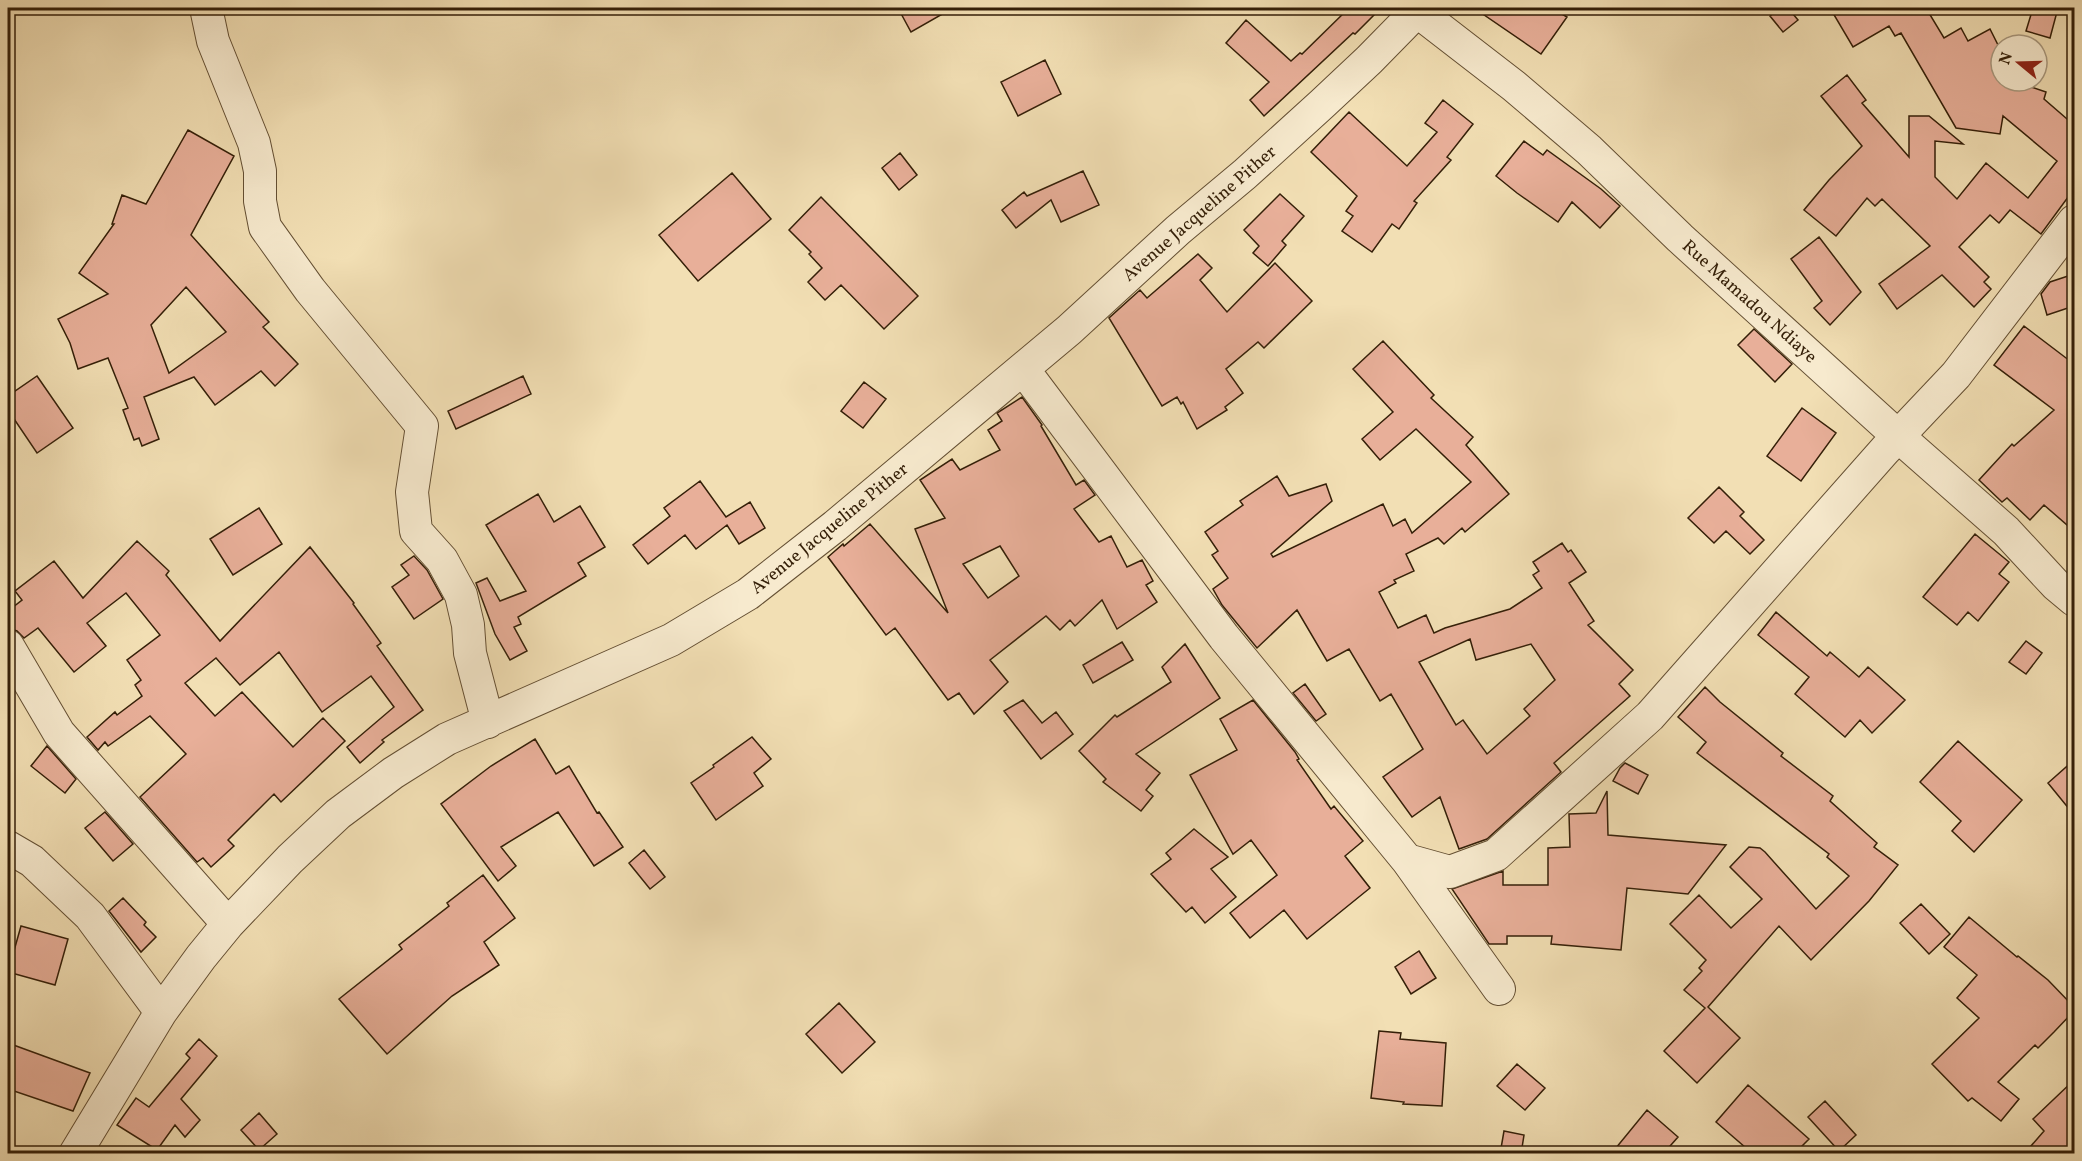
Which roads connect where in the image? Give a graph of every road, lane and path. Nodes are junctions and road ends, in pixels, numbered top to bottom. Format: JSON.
{"nodes":[{"id":1,"x":206,"y":8,"type":"edge"},
{"id":2,"x":1418,"y":9,"type":"edge"},
{"id":3,"x":2074,"y":221,"type":"edge"},
{"id":4,"x":1023,"y":369,"type":"junction"},
{"id":5,"x":1899,"y":437,"type":"junction"},
{"id":6,"x":2074,"y":600,"type":"edge"},
{"id":7,"x":8,"y":646,"type":"edge"},
{"id":8,"x":488,"y":722,"type":"junction"},
{"id":9,"x":8,"y":847,"type":"edge"},
{"id":10,"x":1407,"y":860,"type":"junction"},
{"id":11,"x":228,"y":924,"type":"junction"},
{"id":12,"x":1499,"y":989,"type":"dead end"},
{"id":13,"x":161,"y":1012,"type":"junction"},
{"id":14,"x":75,"y":1154,"type":"edge"}],
"edges":[{"from":1,"to":8,"type":"street"},
{"from":2,"to":4,"type":"street","name":"Avenue Jacqueline Pither"},
{"from":2,"to":5,"type":"street","name":"Rue Mamadou Ndiaye"},
{"from":3,"to":5,"type":"street"},
{"from":4,"to":8,"type":"street","name":"Avenue Jacqueline Pither"},
{"from":4,"to":10,"type":"street"},
{"from":5,"to":6,"type":"street","name":"Rue Mamadou Ndiaye"},
{"from":5,"to":10,"type":"street"},
{"from":7,"to":11,"type":"street"},
{"from":8,"to":11,"type":"street","name":"Avenue Jacqueline Pither"},
{"from":9,"to":13,"type":"street"},
{"from":10,"to":12,"type":"street"},
{"from":11,"to":13,"type":"street","name":"Avenue Jacqueline Pither"},
{"from":13,"to":14,"type":"street","name":"Avenue Jacqueline Pither"}]}
